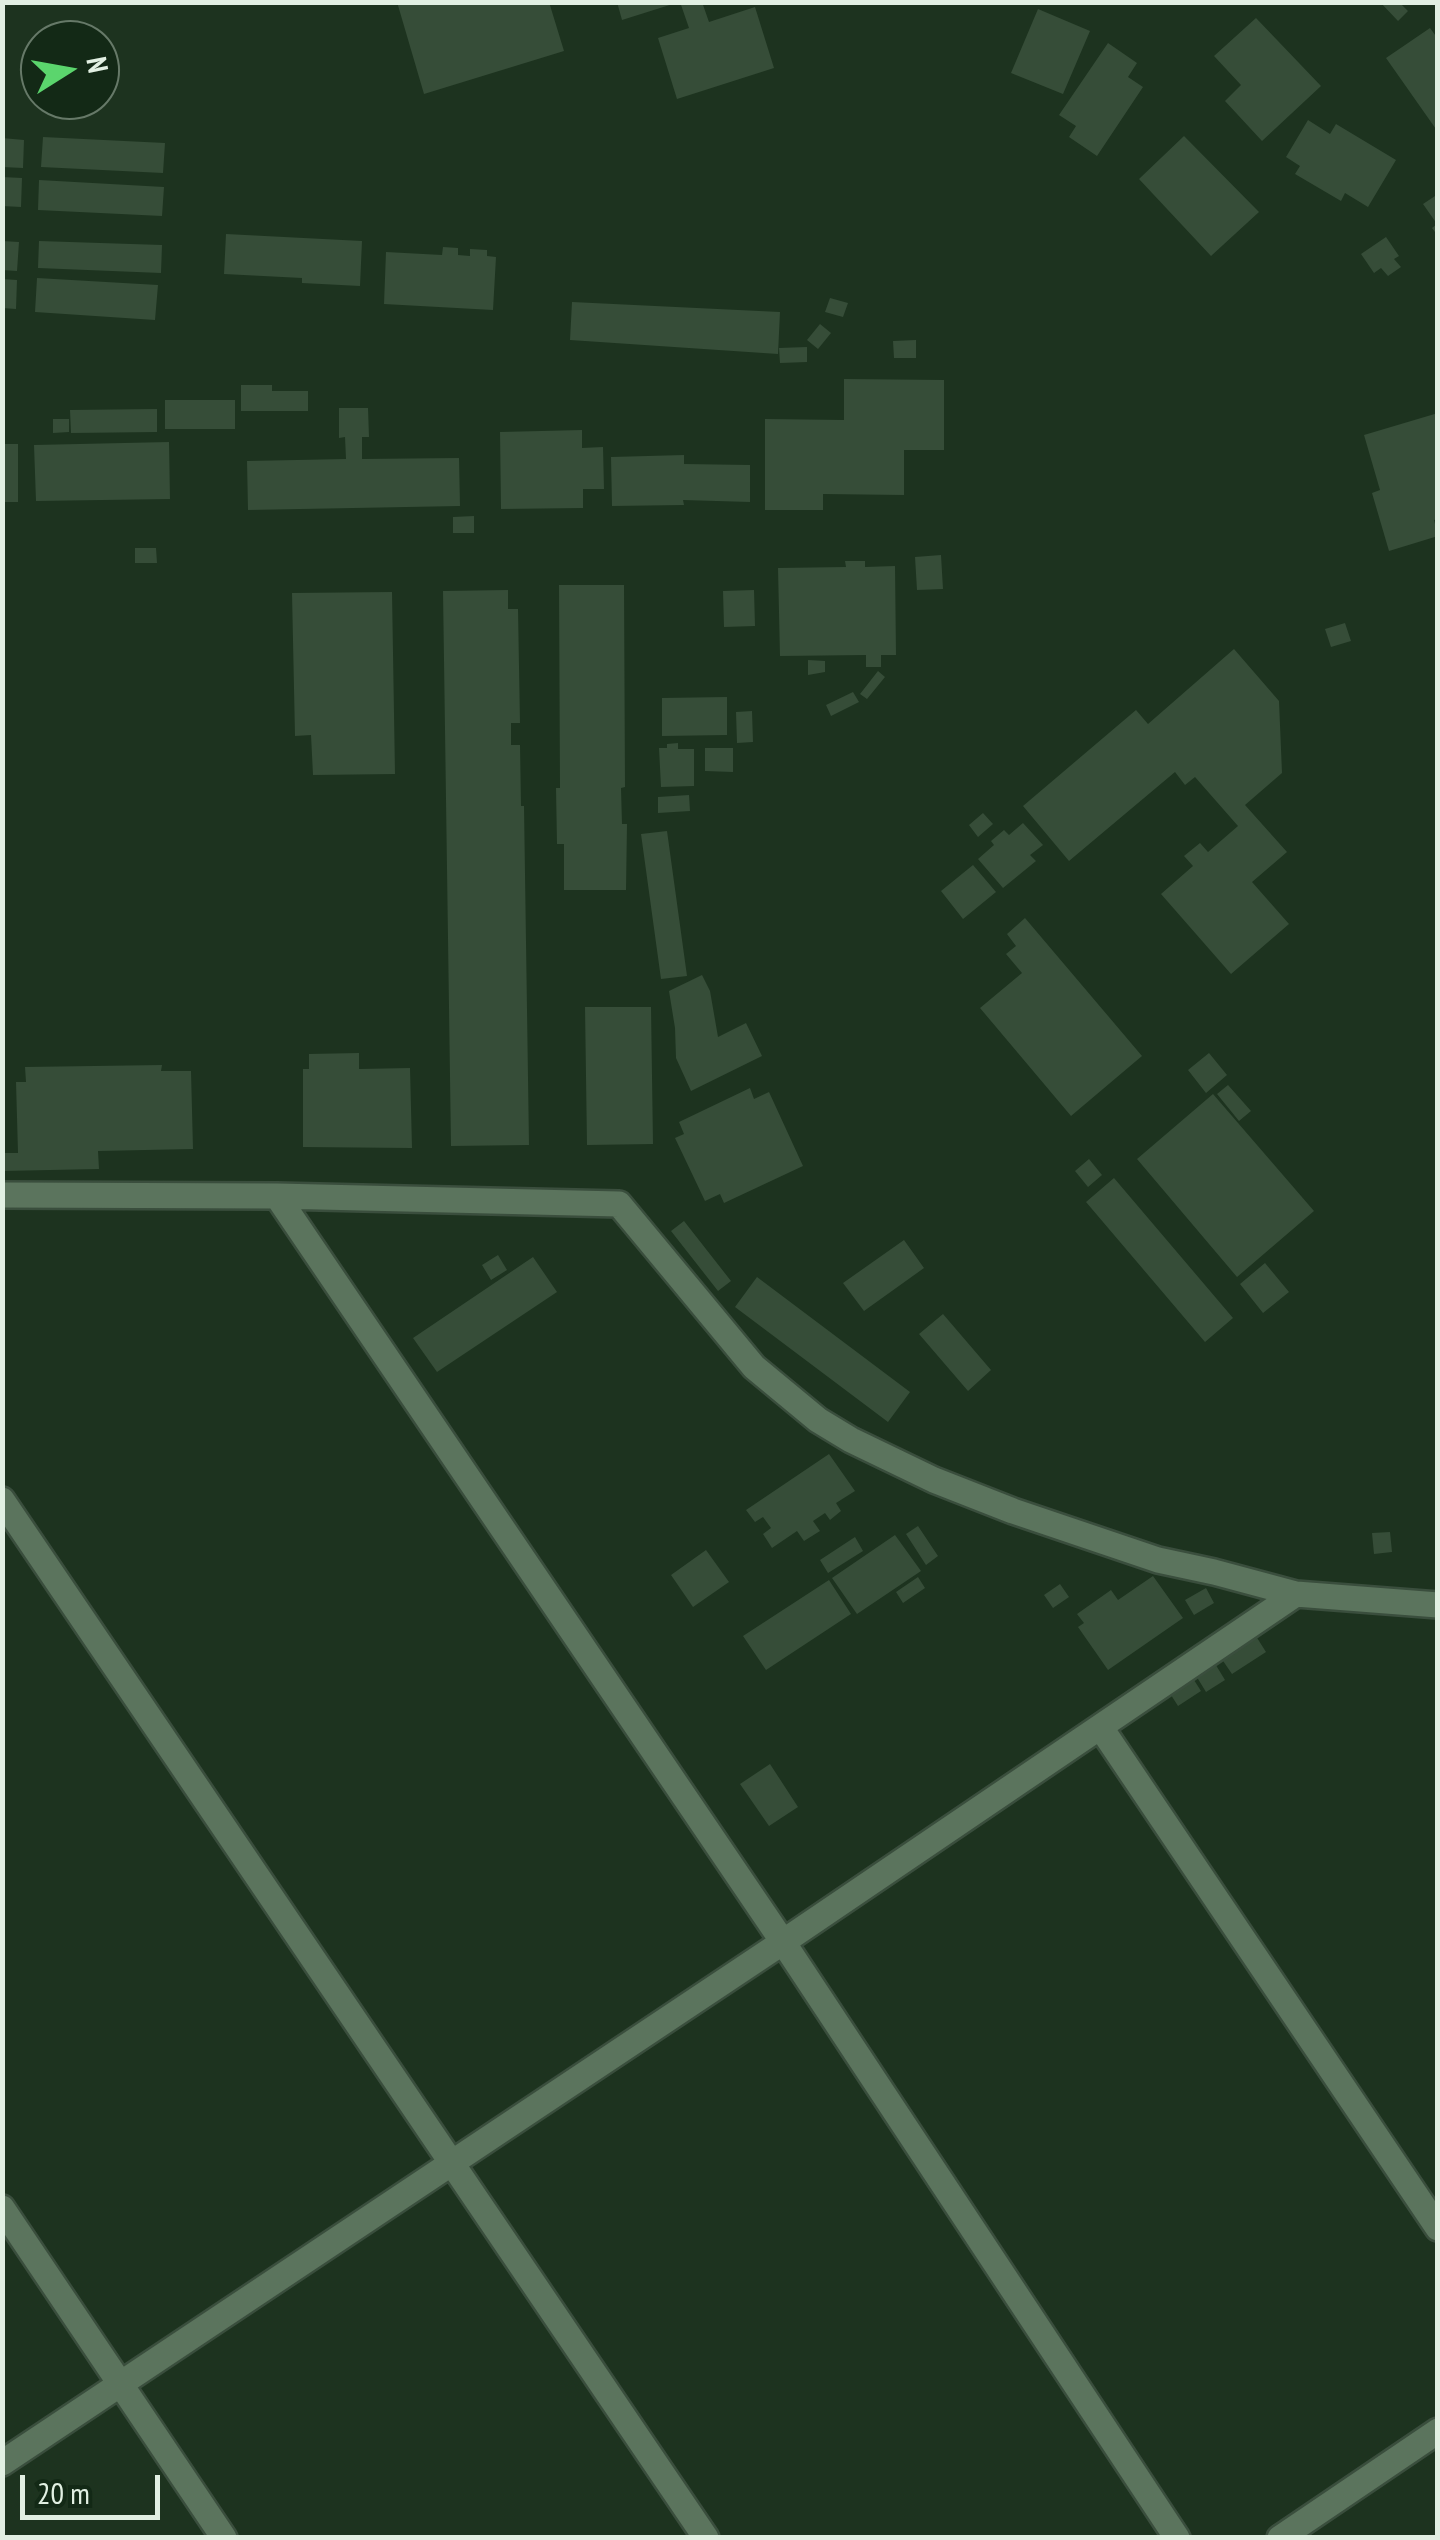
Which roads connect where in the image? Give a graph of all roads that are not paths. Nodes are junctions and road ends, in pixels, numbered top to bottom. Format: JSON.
{"nodes":[{"id":1,"x":2,"y":1195,"type":"edge"},
{"id":2,"x":277,"y":1196,"type":"junction"},
{"id":3,"x":2,"y":1500,"type":"edge"},
{"id":4,"x":1296,"y":1594,"type":"junction"},
{"id":5,"x":1438,"y":1606,"type":"edge"},
{"id":6,"x":1101,"y":1728,"type":"junction"},
{"id":7,"x":783,"y":1942,"type":"junction"},
{"id":8,"x":450,"y":2162,"type":"junction"},
{"id":9,"x":2,"y":2208,"type":"edge"},
{"id":10,"x":1438,"y":2228,"type":"edge"},
{"id":11,"x":118,"y":2383,"type":"junction"},
{"id":12,"x":1438,"y":2431,"type":"edge"},
{"id":13,"x":2,"y":2462,"type":"edge"},
{"id":14,"x":224,"y":2538,"type":"edge"},
{"id":15,"x":706,"y":2538,"type":"edge"},
{"id":16,"x":1177,"y":2538,"type":"edge"},
{"id":17,"x":1280,"y":2538,"type":"edge"}],
"edges":[{"from":1,"to":2,"type":"street"},
{"from":2,"to":4,"type":"street"},
{"from":2,"to":7,"type":"street"},
{"from":3,"to":8,"type":"street"},
{"from":4,"to":5,"type":"street"},
{"from":4,"to":6,"type":"street"},
{"from":6,"to":7,"type":"street"},
{"from":6,"to":10,"type":"street"},
{"from":7,"to":8,"type":"street"},
{"from":7,"to":16,"type":"street"},
{"from":8,"to":11,"type":"street"},
{"from":8,"to":15,"type":"street"},
{"from":9,"to":11,"type":"street"},
{"from":11,"to":13,"type":"street"},
{"from":11,"to":14,"type":"street"},
{"from":12,"to":17,"type":"street"}]}
